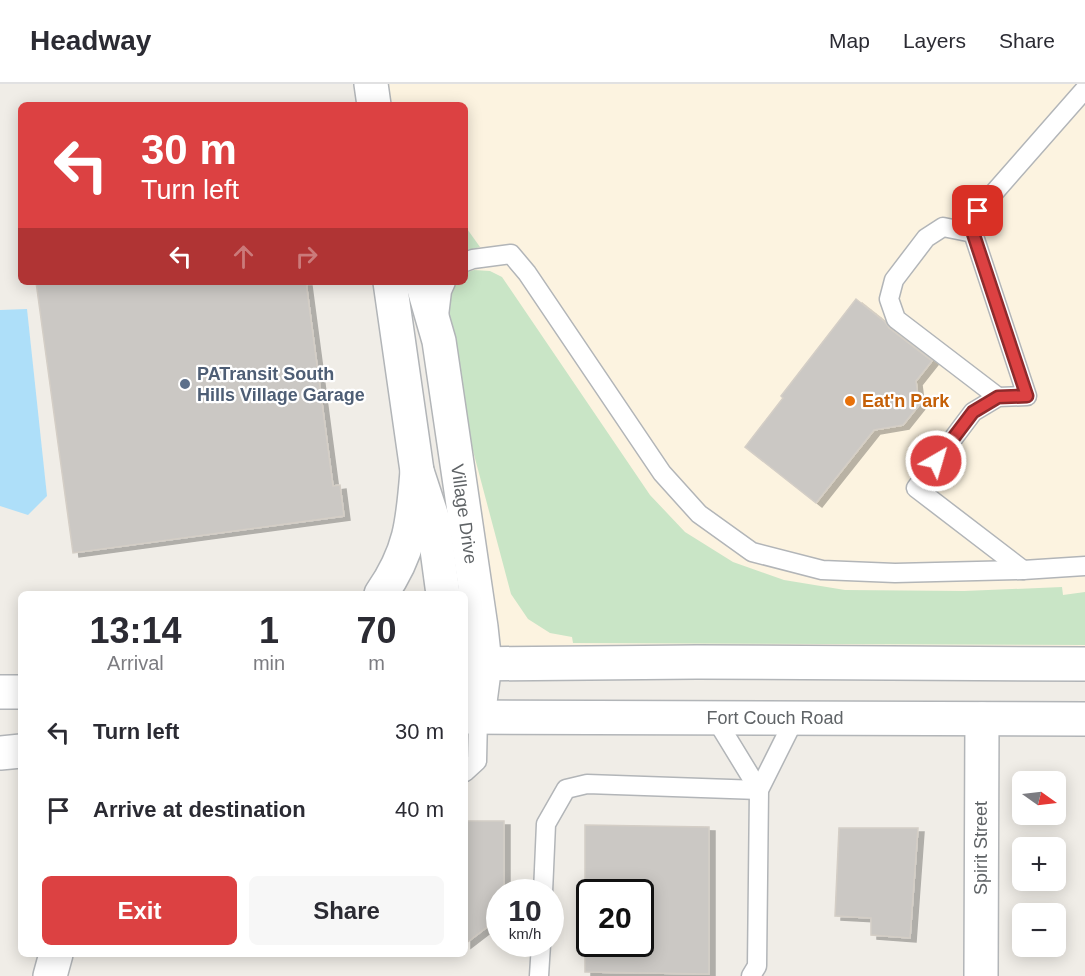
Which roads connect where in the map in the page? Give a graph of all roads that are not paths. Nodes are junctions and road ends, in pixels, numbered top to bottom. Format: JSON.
{"nodes":[{"id":1,"x":371,"y":84,"type":"edge"},
{"id":2,"x":1085,"y":88,"type":"edge"},
{"id":3,"x":374,"y":102,"type":"edge"},
{"id":4,"x":973,"y":233,"type":"junction"},
{"id":5,"x":468,"y":261,"type":"edge"},
{"id":6,"x":390,"y":285,"type":"edge"},
{"id":7,"x":423,"y":285,"type":"edge"},
{"id":8,"x":445,"y":285,"type":"edge"},
{"id":9,"x":439,"y":341,"type":"junction"},
{"id":10,"x":998,"y":397,"type":"junction"},
{"id":11,"x":417,"y":471,"type":"junction"},
{"id":12,"x":1085,"y":566,"type":"edge"},
{"id":13,"x":1023,"y":570,"type":"junction"},
{"id":14,"x":383,"y":591,"type":"edge"},
{"id":15,"x":443,"y":591,"type":"edge"},
{"id":16,"x":467,"y":591,"type":"edge"},
{"id":17,"x":468,"y":601,"type":"edge"},
{"id":18,"x":475,"y":664,"type":"edge"},
{"id":19,"x":1085,"y":664,"type":"edge"},
{"id":20,"x":0,"y":692,"type":"edge"},
{"id":21,"x":18,"y":692,"type":"edge"},
{"id":22,"x":469,"y":708,"type":"edge"},
{"id":23,"x":716,"y":718,"type":"junction"},
{"id":24,"x":795,"y":718,"type":"junction"},
{"id":25,"x":982,"y":719,"type":"junction"},
{"id":26,"x":1085,"y":720,"type":"edge"},
{"id":27,"x":18,"y":751,"type":"edge"},
{"id":28,"x":0,"y":753,"type":"edge"},
{"id":29,"x":468,"y":769,"type":"edge"},
{"id":30,"x":759,"y":790,"type":"junction"},
{"id":31,"x":544,"y":879,"type":"edge"},
{"id":32,"x":55,"y":957,"type":"edge"},
{"id":33,"x":540,"y":957,"type":"edge"},
{"id":34,"x":50,"y":976,"type":"edge"},
{"id":35,"x":539,"y":976,"type":"edge"},
{"id":36,"x":751,"y":976,"type":"edge"},
{"id":37,"x":981,"y":976,"type":"edge"}],
"edges":[{"from":1,"to":3,"type":"street"},
{"from":2,"to":4,"type":"lane"},
{"from":4,"to":10,"type":"lane"},
{"from":4,"to":10,"type":"lane"},
{"from":5,"to":13,"type":"lane"},
{"from":6,"to":11,"type":"street","name":"Village Drive"},
{"from":7,"to":9,"type":"street","name":"Village Drive"},
{"from":8,"to":9,"type":"lane"},
{"from":9,"to":16,"type":"street","name":"Village Drive"},
{"from":10,"to":13,"type":"lane"},
{"from":11,"to":14,"type":"street"},
{"from":11,"to":15,"type":"street","name":"Village Drive"},
{"from":12,"to":13,"type":"lane"},
{"from":17,"to":18,"type":"street","name":"Village Drive"},
{"from":18,"to":19,"type":"street"},
{"from":18,"to":22,"type":"street","name":"Village Drive"},
{"from":20,"to":21,"type":"street"},
{"from":22,"to":23,"type":"street","name":"Fort Couch Road"},
{"from":22,"to":29,"type":"lane"},
{"from":23,"to":24,"type":"street","name":"Fort Couch Road"},
{"from":23,"to":30,"type":"lane"},
{"from":24,"to":25,"type":"street","name":"Fort Couch Road"},
{"from":24,"to":30,"type":"lane"},
{"from":25,"to":26,"type":"street","name":"Fort Couch Road"},
{"from":25,"to":37,"type":"street","name":"Spirit Street"},
{"from":27,"to":28,"type":"street"},
{"from":30,"to":31,"type":"lane"},
{"from":30,"to":36,"type":"lane"},
{"from":32,"to":34,"type":"street"},
{"from":33,"to":35,"type":"lane"}]}
